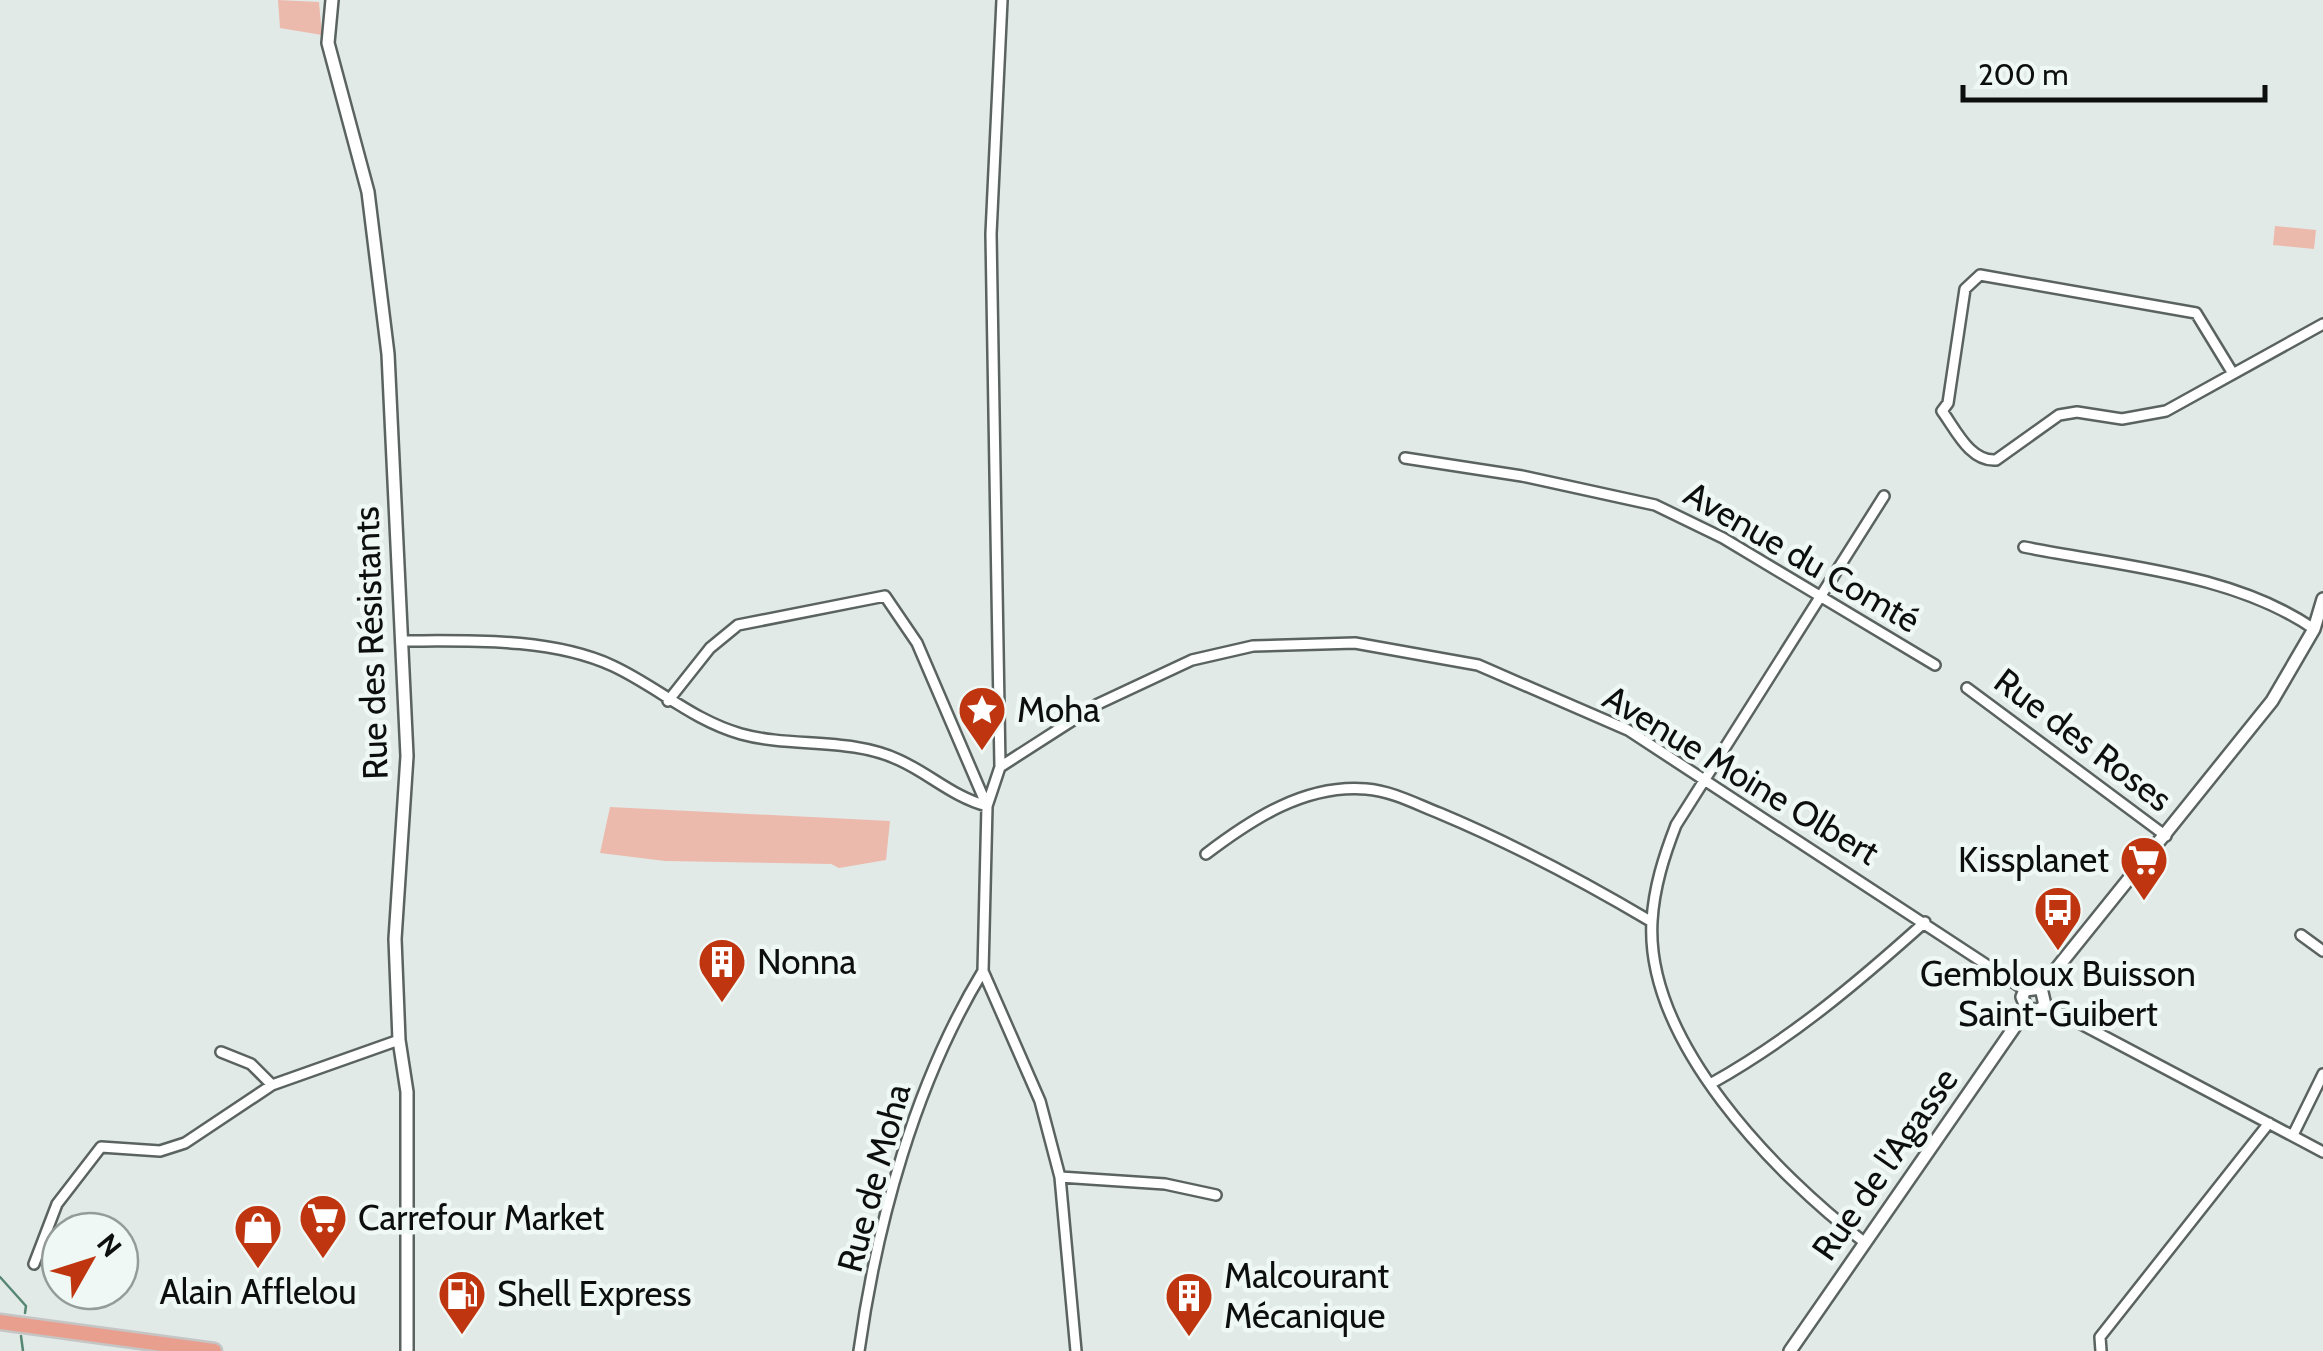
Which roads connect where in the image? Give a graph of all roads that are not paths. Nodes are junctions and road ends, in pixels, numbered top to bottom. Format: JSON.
{"nodes":[{"id":1,"x":332,"y":0,"type":"edge"},
{"id":2,"x":1002,"y":0,"type":"edge"},
{"id":3,"x":2323,"y":324,"type":"edge"},
{"id":4,"x":2232,"y":372,"type":"junction"},
{"id":5,"x":1405,"y":458,"type":"dead end"},
{"id":6,"x":1884,"y":496,"type":"dead end"},
{"id":7,"x":2024,"y":547,"type":"dead end"},
{"id":8,"x":1820,"y":598,"type":"junction"},
{"id":9,"x":2323,"y":598,"type":"edge"},
{"id":10,"x":2314,"y":629,"type":"junction"},
{"id":11,"x":400,"y":641,"type":"junction"},
{"id":12,"x":1935,"y":665,"type":"dead end"},
{"id":13,"x":1968,"y":688,"type":"dead end"},
{"id":14,"x":668,"y":700,"type":"junction"},
{"id":15,"x":1000,"y":767,"type":"junction"},
{"id":16,"x":1706,"y":779,"type":"junction"},
{"id":17,"x":987,"y":806,"type":"junction"},
{"id":18,"x":2166,"y":836,"type":"junction"},
{"id":19,"x":1206,"y":854,"type":"dead end"},
{"id":20,"x":1652,"y":922,"type":"junction"},
{"id":21,"x":1925,"y":922,"type":"junction"},
{"id":22,"x":2301,"y":936,"type":"dead end"},
{"id":23,"x":2323,"y":952,"type":"edge"},
{"id":24,"x":983,"y":971,"type":"junction"},
{"id":25,"x":2041,"y":988,"type":"junction"},
{"id":26,"x":2025,"y":990,"type":"junction"},
{"id":27,"x":2046,"y":1004,"type":"junction"},
{"id":28,"x":2026,"y":1009,"type":"junction"},
{"id":29,"x":399,"y":1040,"type":"junction"},
{"id":30,"x":221,"y":1052,"type":"dead end"},
{"id":31,"x":2323,"y":1074,"type":"edge"},
{"id":32,"x":1712,"y":1083,"type":"junction"},
{"id":33,"x":272,"y":1086,"type":"junction"},
{"id":34,"x":2269,"y":1123,"type":"junction"},
{"id":35,"x":2293,"y":1136,"type":"junction"},
{"id":36,"x":2323,"y":1152,"type":"edge"},
{"id":37,"x":1060,"y":1177,"type":"junction"},
{"id":38,"x":1216,"y":1195,"type":"dead end"},
{"id":39,"x":1864,"y":1242,"type":"junction"},
{"id":40,"x":34,"y":1264,"type":"dead end"},
{"id":41,"x":0,"y":1322,"type":"edge"},
{"id":42,"x":214,"y":1351,"type":"edge"},
{"id":43,"x":407,"y":1351,"type":"edge"},
{"id":44,"x":860,"y":1351,"type":"edge"},
{"id":45,"x":1076,"y":1351,"type":"edge"},
{"id":46,"x":1790,"y":1351,"type":"edge"},
{"id":47,"x":2101,"y":1351,"type":"edge"}],
"edges":[{"from":1,"to":11,"type":"street","name":"Rue des Résistants"},
{"from":2,"to":15,"type":"street"},
{"from":3,"to":4,"type":"street"},
{"from":4,"to":4,"type":"street"},
{"from":5,"to":8,"type":"street","name":"Avenue du Comté"},
{"from":6,"to":8,"type":"street"},
{"from":7,"to":10,"type":"street"},
{"from":8,"to":12,"type":"street","name":"Avenue du Comté"},
{"from":8,"to":16,"type":"street"},
{"from":9,"to":10,"type":"street"},
{"from":10,"to":18,"type":"street"},
{"from":11,"to":14,"type":"street"},
{"from":11,"to":29,"type":"street","name":"Rue des Résistants"},
{"from":13,"to":18,"type":"street","name":"Rue des Roses"},
{"from":14,"to":17,"type":"street"},
{"from":14,"to":17,"type":"street"},
{"from":15,"to":16,"type":"street","name":"Avenue Moine Olbert"},
{"from":15,"to":17,"type":"street"},
{"from":16,"to":20,"type":"street"},
{"from":16,"to":21,"type":"street","name":"Avenue Moine Olbert"},
{"from":17,"to":24,"type":"street"},
{"from":18,"to":25,"type":"street"},
{"from":19,"to":20,"type":"street"},
{"from":20,"to":32,"type":"street"},
{"from":21,"to":26,"type":"street","name":"Avenue Moine Olbert"},
{"from":21,"to":32,"type":"street"},
{"from":22,"to":23,"type":"street"},
{"from":24,"to":37,"type":"street"},
{"from":24,"to":44,"type":"street","name":"Rue de Moha"},
{"from":25,"to":26,"type":"street"},
{"from":25,"to":27,"type":"street"},
{"from":26,"to":28,"type":"street"},
{"from":27,"to":28,"type":"street"},
{"from":27,"to":34,"type":"street"},
{"from":28,"to":39,"type":"street","name":"Rue de l'Agasse"},
{"from":29,"to":33,"type":"street"},
{"from":29,"to":43,"type":"street","name":"Rue des Résistants"},
{"from":30,"to":33,"type":"street"},
{"from":31,"to":35,"type":"street"},
{"from":32,"to":39,"type":"street"},
{"from":33,"to":40,"type":"street"},
{"from":34,"to":35,"type":"street"},
{"from":34,"to":47,"type":"street"},
{"from":35,"to":36,"type":"street"},
{"from":37,"to":38,"type":"street"},
{"from":37,"to":45,"type":"street"},
{"from":39,"to":46,"type":"street","name":"Rue de l'Agasse"},
{"from":41,"to":42,"type":"main road"}]}
